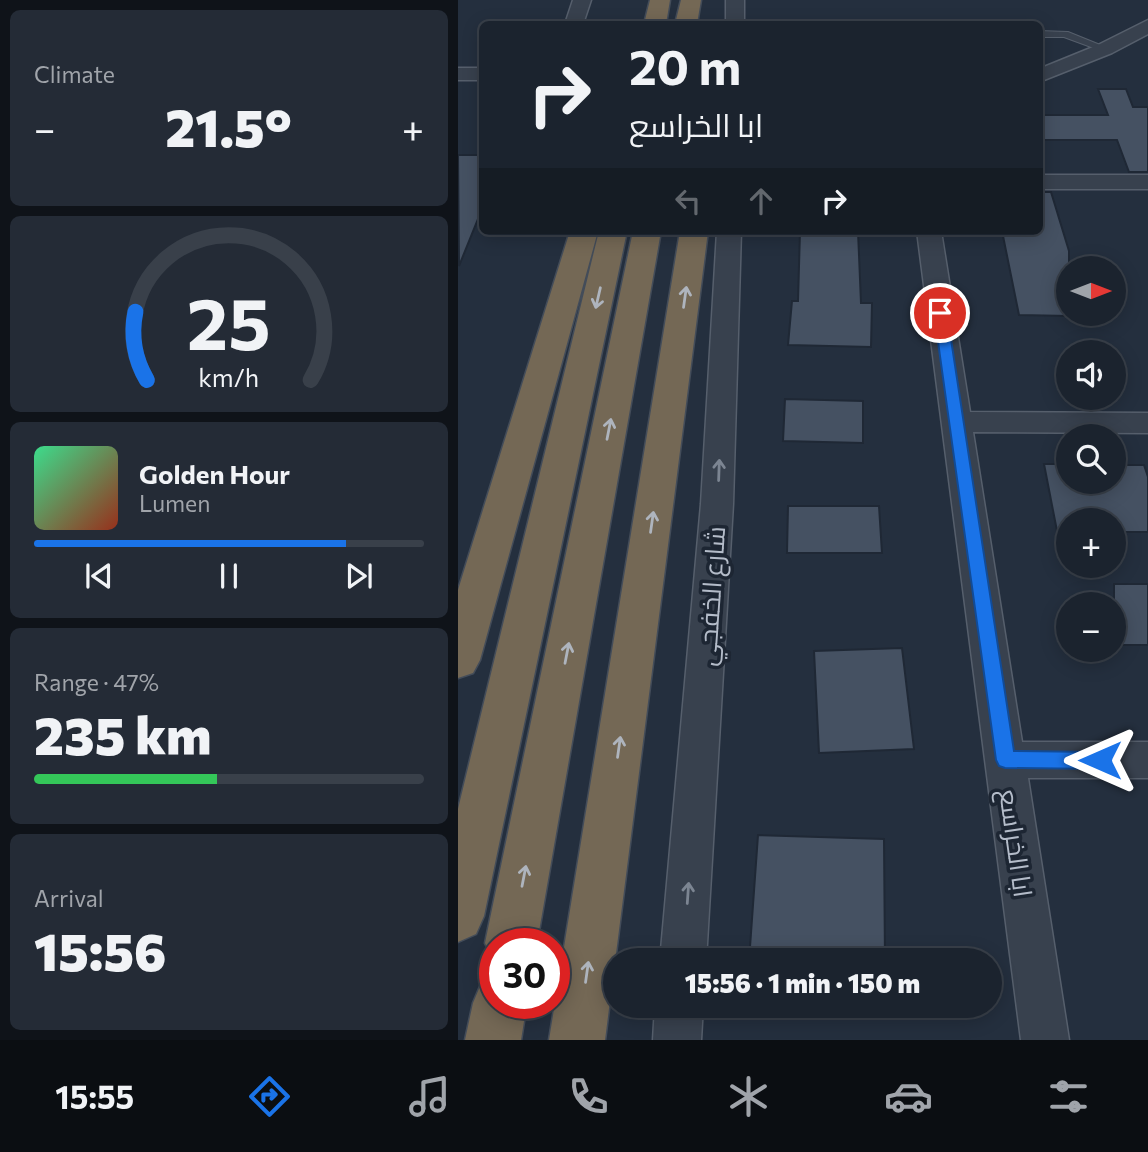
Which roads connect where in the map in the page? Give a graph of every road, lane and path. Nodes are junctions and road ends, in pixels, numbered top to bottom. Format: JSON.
{"nodes":[{"id":1,"x":582,"y":0,"type":"edge"},
{"id":2,"x":660,"y":0,"type":"edge"},
{"id":3,"x":691,"y":0,"type":"edge"},
{"id":4,"x":735,"y":0,"type":"edge"},
{"id":5,"x":575,"y":21,"type":"edge"},
{"id":6,"x":656,"y":21,"type":"edge"},
{"id":7,"x":687,"y":21,"type":"edge"},
{"id":8,"x":735,"y":21,"type":"edge"},
{"id":9,"x":1043,"y":32,"type":"edge"},
{"id":10,"x":1143,"y":33,"type":"edge"},
{"id":11,"x":1104,"y":49,"type":"junction"},
{"id":12,"x":458,"y":74,"type":"edge"},
{"id":13,"x":479,"y":74,"type":"edge"},
{"id":14,"x":1043,"y":74,"type":"edge"},
{"id":15,"x":1148,"y":181,"type":"edge"},
{"id":16,"x":1043,"y":182,"type":"edge"},
{"id":17,"x":583,"y":235,"type":"edge"},
{"id":18,"x":612,"y":235,"type":"edge"},
{"id":19,"x":646,"y":235,"type":"edge"},
{"id":20,"x":693,"y":235,"type":"edge"},
{"id":21,"x":729,"y":235,"type":"edge"},
{"id":22,"x":930,"y":235,"type":"edge"},
{"id":23,"x":955,"y":422,"type":"junction"},
{"id":24,"x":1148,"y":423,"type":"edge"},
{"id":25,"x":458,"y":660,"type":"edge"},
{"id":26,"x":1005,"y":760,"type":"junction"},
{"id":27,"x":1148,"y":760,"type":"edge"},
{"id":28,"x":458,"y":916,"type":"edge"},
{"id":29,"x":514,"y":928,"type":"edge"},
{"id":30,"x":684,"y":948,"type":"edge"},
{"id":31,"x":678,"y":1018,"type":"edge"},
{"id":32,"x":497,"y":1019,"type":"edge"},
{"id":33,"x":493,"y":1040,"type":"edge"},
{"id":34,"x":577,"y":1040,"type":"edge"},
{"id":35,"x":677,"y":1040,"type":"edge"},
{"id":36,"x":1045,"y":1040,"type":"edge"}],
"edges":[{"from":1,"to":5,"type":"street"},
{"from":2,"to":6,"type":"highway"},
{"from":3,"to":7,"type":"highway"},
{"from":4,"to":8,"type":"street"},
{"from":9,"to":11,"type":"lane"},
{"from":10,"to":11,"type":"street"},
{"from":11,"to":14,"type":"street"},
{"from":12,"to":13,"type":"street"},
{"from":15,"to":16,"type":"street"},
{"from":17,"to":25,"type":"highway"},
{"from":18,"to":28,"type":"highway","one_way":true},
{"from":29,"to":19,"type":"highway","one_way":true},
{"from":34,"to":20,"type":"highway","one_way":true},
{"from":30,"to":21,"type":"street","name":"شارع الخفجي","one_way":true},
{"from":22,"to":23,"type":"street","name":"ابا الخراسع"},
{"from":23,"to":24,"type":"street"},
{"from":23,"to":26,"type":"street","name":"ابا الخراسع"},
{"from":26,"to":27,"type":"street"},
{"from":26,"to":36,"type":"street","name":"ابا الخراسع"},
{"from":31,"to":35,"type":"street"},
{"from":32,"to":33,"type":"highway"}]}
